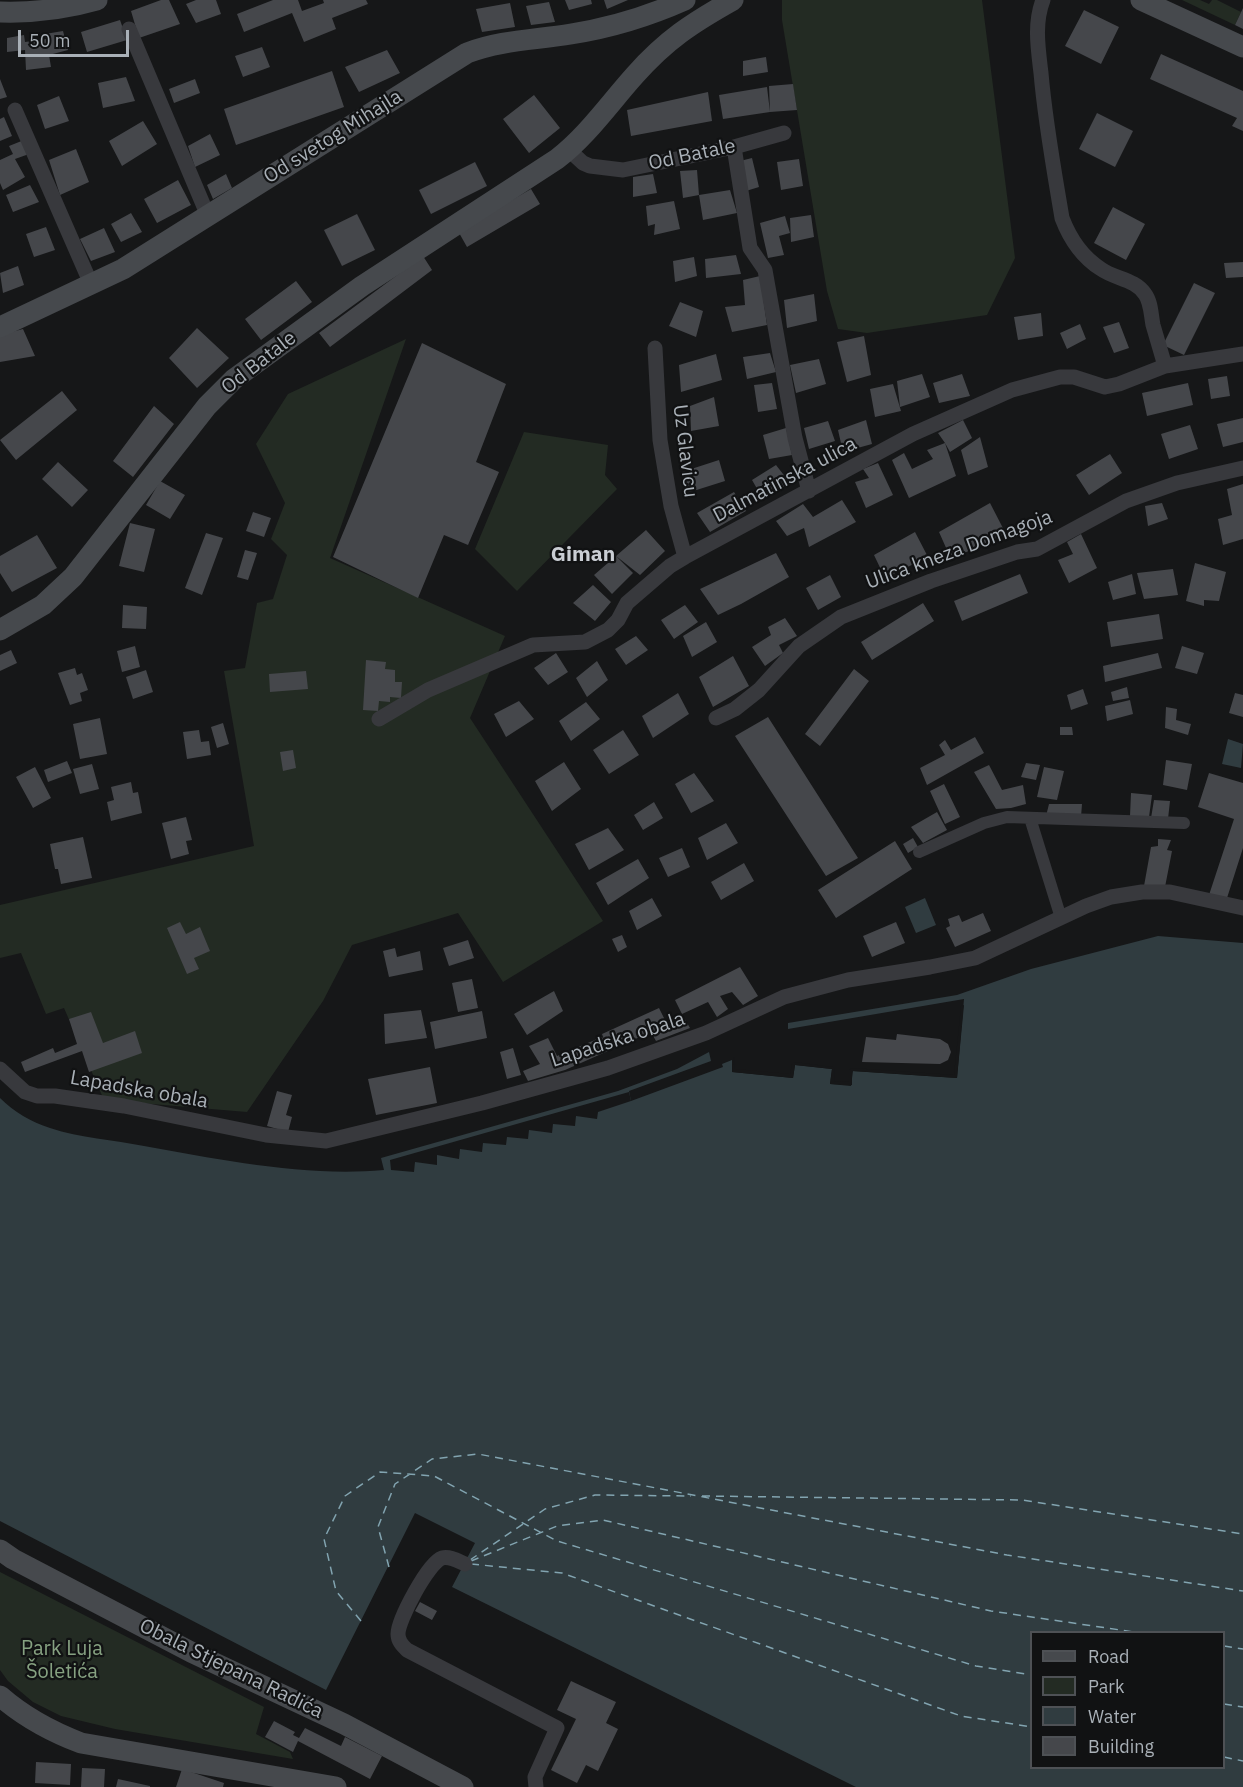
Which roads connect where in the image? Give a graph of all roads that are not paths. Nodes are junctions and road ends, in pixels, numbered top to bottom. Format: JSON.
{"nodes":[{"id":1,"x":98,"y":0,"type":"edge"},
{"id":2,"x":685,"y":0,"type":"edge"},
{"id":3,"x":733,"y":0,"type":"edge"},
{"id":4,"x":1043,"y":0,"type":"edge"},
{"id":5,"x":1141,"y":0,"type":"edge"},
{"id":6,"x":0,"y":12,"type":"edge"},
{"id":7,"x":129,"y":29,"type":"dead end"},
{"id":8,"x":1243,"y":47,"type":"edge"},
{"id":9,"x":15,"y":110,"type":"dead end"},
{"id":10,"x":784,"y":133,"type":"dead end"},
{"id":11,"x":734,"y":147,"type":"junction"},
{"id":12,"x":569,"y":150,"type":"junction"},
{"id":13,"x":208,"y":216,"type":"junction"},
{"id":14,"x":91,"y":284,"type":"junction"},
{"id":15,"x":0,"y":327,"type":"edge"},
{"id":16,"x":655,"y":348,"type":"dead end"},
{"id":17,"x":1243,"y":354,"type":"edge"},
{"id":18,"x":1165,"y":366,"type":"junction"},
{"id":19,"x":1243,"y":468,"type":"edge"},
{"id":20,"x":809,"y":491,"type":"junction"},
{"id":21,"x":685,"y":557,"type":"junction"},
{"id":22,"x":0,"y":630,"type":"edge"},
{"id":23,"x":716,"y":718,"type":"dead end"},
{"id":24,"x":378,"y":719,"type":"dead end"},
{"id":25,"x":1030,"y":818,"type":"junction"},
{"id":26,"x":1184,"y":823,"type":"dead end"},
{"id":27,"x":919,"y":852,"type":"dead end"},
{"id":28,"x":1243,"y":908,"type":"edge"},
{"id":29,"x":1060,"y":918,"type":"junction"},
{"id":30,"x":0,"y":1069,"type":"edge"},
{"id":31,"x":4,"y":1555,"type":"edge"},
{"id":32,"x":465,"y":1564,"type":"dead end"},
{"id":33,"x":0,"y":1696,"type":"edge"},
{"id":34,"x":432,"y":1779,"type":"edge"},
{"id":35,"x":336,"y":1787,"type":"edge"},
{"id":36,"x":463,"y":1787,"type":"edge"},
{"id":37,"x":536,"y":1787,"type":"edge"}],
"edges":[{"from":1,"to":6,"type":"main road"},
{"from":2,"to":13,"type":"main road","name":"Od svetog Mihajla"},
{"from":3,"to":12,"type":"main road","name":"Od Batale"},
{"from":4,"to":18,"type":"street"},
{"from":5,"to":8,"type":"main road"},
{"from":7,"to":13,"type":"street"},
{"from":9,"to":14,"type":"street"},
{"from":10,"to":11,"type":"street","name":"Od Batale"},
{"from":11,"to":12,"type":"street","name":"Od Batale"},
{"from":11,"to":20,"type":"street"},
{"from":12,"to":22,"type":"main road","name":"Od Batale"},
{"from":13,"to":14,"type":"main road","name":"Od svetog Mihajla"},
{"from":14,"to":15,"type":"main road","name":"Od svetog Mihajla"},
{"from":16,"to":21,"type":"street","name":"Uz Glavicu"},
{"from":17,"to":18,"type":"street","name":"Dalmatinska ulica"},
{"from":18,"to":20,"type":"street","name":"Dalmatinska ulica"},
{"from":19,"to":23,"type":"street","name":"Ulica kneza Domagoja"},
{"from":20,"to":21,"type":"street","name":"Dalmatinska ulica"},
{"from":21,"to":24,"type":"street","name":"Dalmatinska ulica"},
{"from":25,"to":26,"type":"street"},
{"from":25,"to":27,"type":"street"},
{"from":25,"to":29,"type":"street"},
{"from":28,"to":29,"type":"street","name":"Lapadska obala"},
{"from":29,"to":30,"type":"street","name":"Lapadska obala"},
{"from":31,"to":34,"type":"main road","name":"Obala Stjepana Radića"},
{"from":32,"to":37,"type":"street"},
{"from":33,"to":35,"type":"main road"},
{"from":34,"to":36,"type":"main road","name":"Obala Stjepana Radića"}]}
